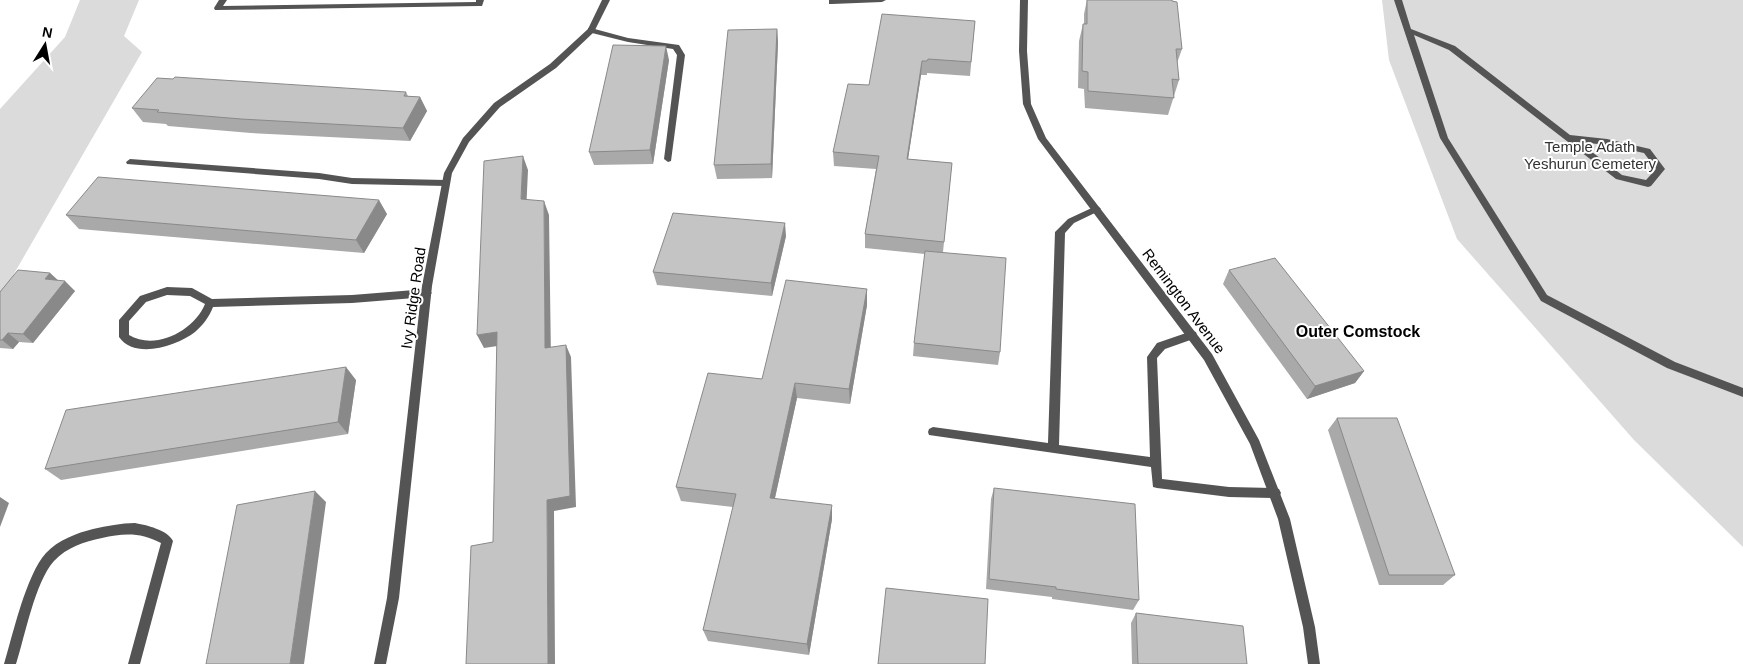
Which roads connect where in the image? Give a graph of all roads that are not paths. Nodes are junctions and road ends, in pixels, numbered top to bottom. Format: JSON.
{"nodes":[{"id":1,"x":223,"y":0,"type":"edge"},
{"id":2,"x":480,"y":0,"type":"edge"},
{"id":3,"x":606,"y":0,"type":"edge"},
{"id":4,"x":882,"y":0,"type":"edge"},
{"id":5,"x":1024,"y":0,"type":"edge"},
{"id":6,"x":1398,"y":0,"type":"edge"},
{"id":7,"x":832,"y":2,"type":"dead end"},
{"id":8,"x":351,"y":3,"type":"edge"},
{"id":9,"x":591,"y":30,"type":"junction"},
{"id":10,"x":1408,"y":30,"type":"junction"},
{"id":11,"x":1570,"y":138,"type":"junction"},
{"id":12,"x":668,"y":159,"type":"dead end"},
{"id":13,"x":130,"y":162,"type":"dead end"},
{"id":14,"x":446,"y":183,"type":"junction"},
{"id":15,"x":1096,"y":209,"type":"junction"},
{"id":16,"x":427,"y":293,"type":"junction"},
{"id":17,"x":210,"y":304,"type":"junction"},
{"id":18,"x":1192,"y":335,"type":"junction"},
{"id":19,"x":1743,"y":393,"type":"edge"},
{"id":20,"x":932,"y":432,"type":"dead end"},
{"id":21,"x":1053,"y":449,"type":"junction"},
{"id":22,"x":1156,"y":463,"type":"junction"},
{"id":23,"x":1275,"y":493,"type":"junction"},
{"id":24,"x":10,"y":664,"type":"edge"},
{"id":25,"x":134,"y":664,"type":"edge"},
{"id":26,"x":380,"y":664,"type":"edge"},
{"id":27,"x":1314,"y":664,"type":"edge"}],
"edges":[{"from":1,"to":8,"type":"street"},
{"from":2,"to":8,"type":"street"},
{"from":3,"to":9,"type":"street","name":"Ivy Ridge Road"},
{"from":4,"to":7,"type":"street"},
{"from":5,"to":15,"type":"street","name":"Remington Avenue"},
{"from":6,"to":10,"type":"street"},
{"from":9,"to":12,"type":"street"},
{"from":9,"to":14,"type":"street","name":"Ivy Ridge Road"},
{"from":10,"to":11,"type":"street"},
{"from":10,"to":19,"type":"street"},
{"from":11,"to":11,"type":"street"},
{"from":13,"to":14,"type":"street"},
{"from":14,"to":16,"type":"street","name":"Ivy Ridge Road"},
{"from":15,"to":18,"type":"street","name":"Remington Avenue"},
{"from":15,"to":21,"type":"street"},
{"from":16,"to":17,"type":"street"},
{"from":16,"to":26,"type":"street","name":"Ivy Ridge Road"},
{"from":17,"to":17,"type":"street"},
{"from":18,"to":22,"type":"street"},
{"from":18,"to":23,"type":"street","name":"Remington Avenue"},
{"from":20,"to":21,"type":"street"},
{"from":21,"to":22,"type":"street"},
{"from":22,"to":23,"type":"street"},
{"from":23,"to":27,"type":"street","name":"Remington Avenue"},
{"from":24,"to":25,"type":"street"}]}
